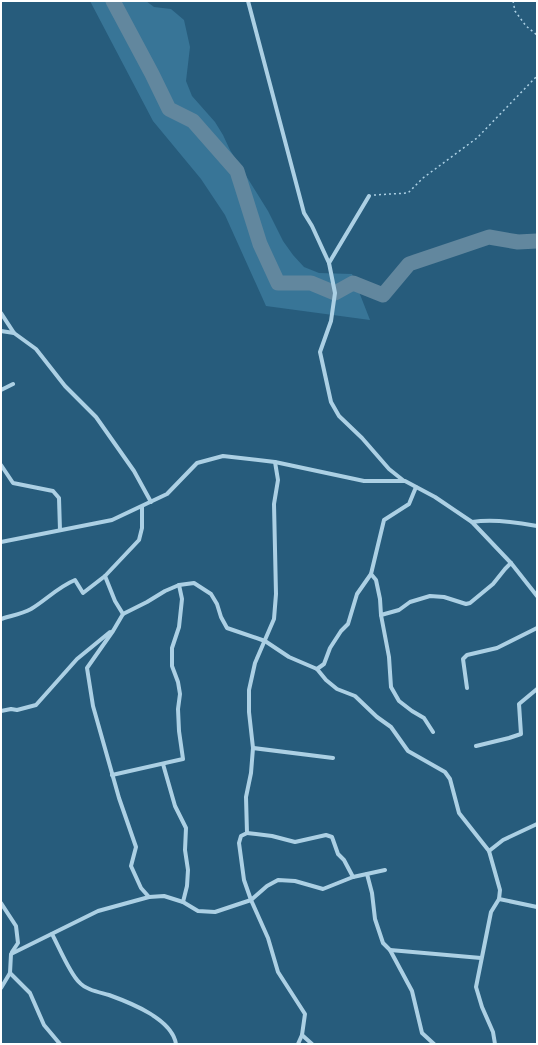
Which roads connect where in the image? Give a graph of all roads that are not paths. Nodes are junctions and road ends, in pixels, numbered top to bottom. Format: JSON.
{"nodes":[{"id":1,"x":248,"y":1,"type":"edge"},
{"id":2,"x":369,"y":196,"type":"road end"},
{"id":3,"x":329,"y":263,"type":"junction"},
{"id":4,"x":1,"y":313,"type":"edge"},
{"id":5,"x":1,"y":331,"type":"edge"},
{"id":6,"x":14,"y":333,"type":"junction"},
{"id":7,"x":13,"y":384,"type":"dead end"},
{"id":8,"x":1,"y":390,"type":"edge"},
{"id":9,"x":275,"y":462,"type":"junction"},
{"id":10,"x":1,"y":465,"type":"edge"},
{"id":11,"x":405,"y":481,"type":"junction"},
{"id":12,"x":416,"y":487,"type":"junction"},
{"id":13,"x":151,"y":502,"type":"junction"},
{"id":14,"x":142,"y":507,"type":"junction"},
{"id":15,"x":472,"y":522,"type":"junction"},
{"id":16,"x":537,"y":526,"type":"edge"},
{"id":17,"x":60,"y":530,"type":"junction"},
{"id":18,"x":1,"y":542,"type":"edge"},
{"id":19,"x":511,"y":563,"type":"junction"},
{"id":20,"x":371,"y":574,"type":"junction"},
{"id":21,"x":106,"y":576,"type":"junction"},
{"id":22,"x":179,"y":585,"type":"junction"},
{"id":23,"x":537,"y":596,"type":"edge"},
{"id":24,"x":123,"y":614,"type":"junction"},
{"id":25,"x":381,"y":615,"type":"junction"},
{"id":26,"x":1,"y":619,"type":"edge"},
{"id":27,"x":537,"y":628,"type":"edge"},
{"id":28,"x":114,"y":629,"type":"junction"},
{"id":29,"x":265,"y":641,"type":"junction"},
{"id":30,"x":317,"y":669,"type":"junction"},
{"id":31,"x":467,"y":688,"type":"dead end"},
{"id":32,"x":537,"y":689,"type":"edge"},
{"id":33,"x":1,"y":711,"type":"edge"},
{"id":34,"x":433,"y":732,"type":"dead end"},
{"id":35,"x":476,"y":746,"type":"dead end"},
{"id":36,"x":253,"y":748,"type":"junction"},
{"id":37,"x":333,"y":758,"type":"dead end"},
{"id":38,"x":163,"y":764,"type":"junction"},
{"id":39,"x":112,"y":775,"type":"junction"},
{"id":40,"x":537,"y":824,"type":"edge"},
{"id":41,"x":247,"y":833,"type":"junction"},
{"id":42,"x":489,"y":851,"type":"junction"},
{"id":43,"x":385,"y":870,"type":"dead end"},
{"id":44,"x":367,"y":874,"type":"junction"},
{"id":45,"x":353,"y":877,"type":"junction"},
{"id":46,"x":150,"y":897,"type":"junction"},
{"id":47,"x":499,"y":898,"type":"junction"},
{"id":48,"x":251,"y":900,"type":"junction"},
{"id":49,"x":182,"y":902,"type":"junction"},
{"id":50,"x":1,"y":903,"type":"edge"},
{"id":51,"x":537,"y":907,"type":"edge"},
{"id":52,"x":52,"y":934,"type":"junction"},
{"id":53,"x":390,"y":950,"type":"junction"},
{"id":54,"x":11,"y":954,"type":"junction"},
{"id":55,"x":481,"y":958,"type":"junction"},
{"id":56,"x":10,"y":973,"type":"junction"},
{"id":57,"x":1,"y":988,"type":"edge"},
{"id":58,"x":302,"y":1035,"type":"junction"},
{"id":59,"x":60,"y":1044,"type":"edge"},
{"id":60,"x":176,"y":1044,"type":"edge"},
{"id":61,"x":298,"y":1044,"type":"edge"},
{"id":62,"x":312,"y":1044,"type":"edge"},
{"id":63,"x":434,"y":1044,"type":"edge"},
{"id":64,"x":495,"y":1044,"type":"edge"}],
"edges":[{"from":1,"to":3,"type":"street"},
{"from":2,"to":3,"type":"street"},
{"from":3,"to":11,"type":"street"},
{"from":4,"to":6,"type":"street"},
{"from":5,"to":6,"type":"street"},
{"from":6,"to":13,"type":"street"},
{"from":7,"to":8,"type":"street"},
{"from":9,"to":11,"type":"street"},
{"from":9,"to":13,"type":"street"},
{"from":9,"to":29,"type":"street"},
{"from":10,"to":17,"type":"street"},
{"from":11,"to":12,"type":"street"},
{"from":12,"to":15,"type":"street"},
{"from":12,"to":20,"type":"street"},
{"from":13,"to":14,"type":"street"},
{"from":14,"to":17,"type":"street"},
{"from":14,"to":21,"type":"street"},
{"from":15,"to":16,"type":"street"},
{"from":15,"to":19,"type":"street"},
{"from":17,"to":18,"type":"street"},
{"from":19,"to":23,"type":"street"},
{"from":19,"to":25,"type":"street"},
{"from":20,"to":25,"type":"street"},
{"from":20,"to":30,"type":"street"},
{"from":21,"to":24,"type":"street"},
{"from":21,"to":26,"type":"street"},
{"from":22,"to":24,"type":"street"},
{"from":22,"to":29,"type":"street"},
{"from":22,"to":38,"type":"street"},
{"from":24,"to":28,"type":"street"},
{"from":25,"to":34,"type":"street"},
{"from":27,"to":31,"type":"street"},
{"from":28,"to":33,"type":"street"},
{"from":28,"to":39,"type":"street"},
{"from":29,"to":30,"type":"street"},
{"from":29,"to":36,"type":"street"},
{"from":30,"to":42,"type":"street"},
{"from":32,"to":35,"type":"street"},
{"from":36,"to":37,"type":"street"},
{"from":36,"to":41,"type":"street"},
{"from":38,"to":39,"type":"street"},
{"from":38,"to":49,"type":"street"},
{"from":39,"to":46,"type":"street"},
{"from":40,"to":42,"type":"street"},
{"from":41,"to":45,"type":"street"},
{"from":41,"to":48,"type":"street"},
{"from":42,"to":47,"type":"street"},
{"from":43,"to":44,"type":"street"},
{"from":44,"to":45,"type":"street"},
{"from":44,"to":53,"type":"street"},
{"from":45,"to":48,"type":"street"},
{"from":46,"to":49,"type":"street"},
{"from":46,"to":52,"type":"street"},
{"from":47,"to":51,"type":"street"},
{"from":47,"to":55,"type":"street"},
{"from":48,"to":49,"type":"street"},
{"from":48,"to":58,"type":"street"},
{"from":50,"to":54,"type":"street"},
{"from":52,"to":54,"type":"street"},
{"from":52,"to":60,"type":"street"},
{"from":53,"to":55,"type":"street"},
{"from":53,"to":63,"type":"street"},
{"from":54,"to":56,"type":"street"},
{"from":55,"to":64,"type":"street"},
{"from":56,"to":57,"type":"street"},
{"from":56,"to":59,"type":"street"},
{"from":58,"to":61,"type":"street"},
{"from":58,"to":62,"type":"street"}]}
